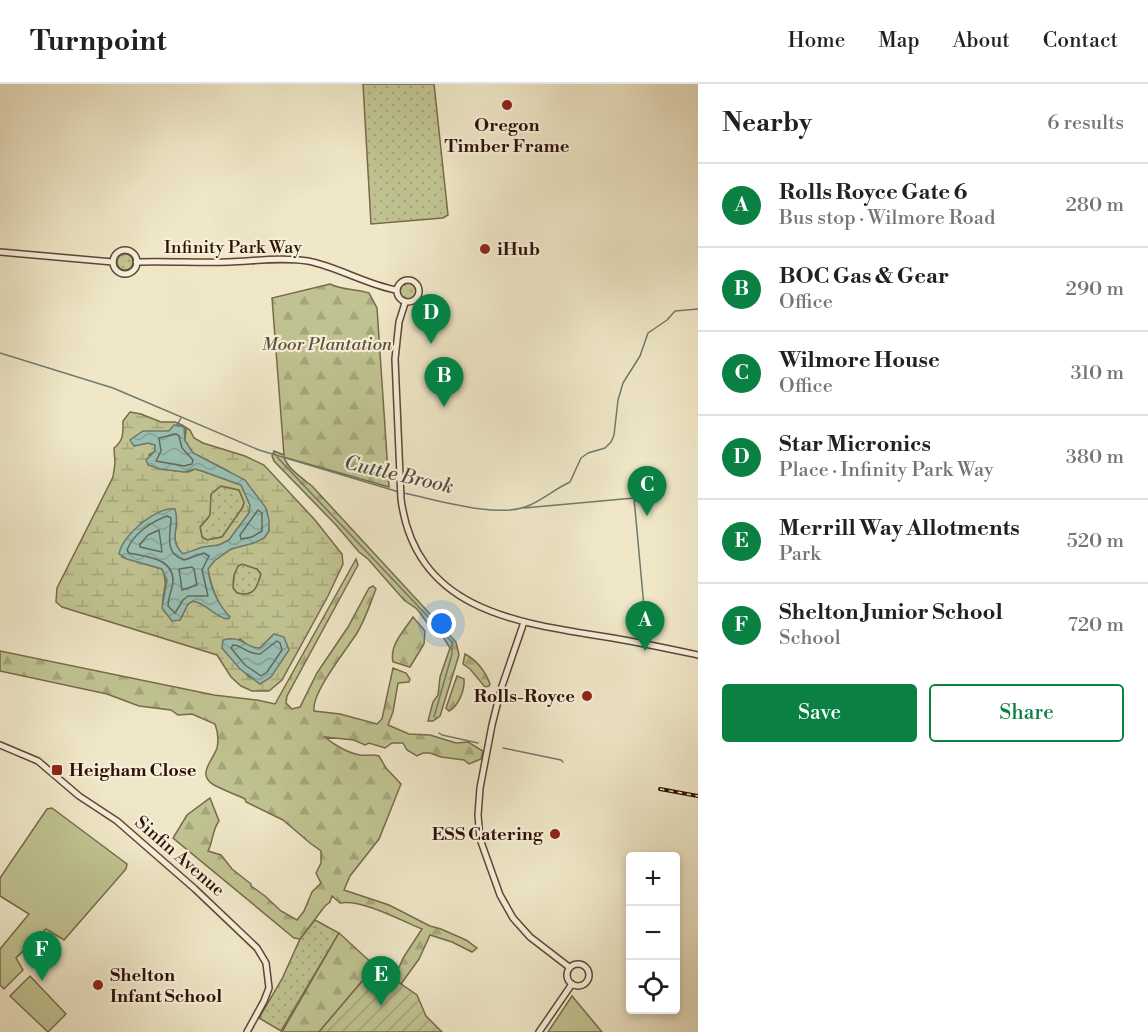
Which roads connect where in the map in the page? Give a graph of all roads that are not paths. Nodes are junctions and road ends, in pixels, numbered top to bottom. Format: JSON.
{"nodes":[{"id":1,"x":0,"y":252,"type":"edge"},
{"id":2,"x":113,"y":262,"type":"junction"},
{"id":3,"x":136,"y":262,"type":"junction"},
{"id":4,"x":396,"y":290,"type":"junction"},
{"id":5,"x":405,"y":303,"type":"junction"},
{"id":6,"x":524,"y":622,"type":"junction"},
{"id":7,"x":698,"y":655,"type":"edge"},
{"id":8,"x":0,"y":745,"type":"edge"},
{"id":9,"x":569,"y":967,"type":"junction"},
{"id":10,"x":572,"y":984,"type":"junction"},
{"id":11,"x":247,"y":1032,"type":"edge"},
{"id":12,"x":539,"y":1032,"type":"edge"}],
"edges":[{"from":1,"to":2,"type":"street"},
{"from":2,"to":3,"type":"street"},
{"from":2,"to":3,"type":"street"},
{"from":3,"to":4,"type":"street","name":"Infinity Park Way"},
{"from":4,"to":5,"type":"street"},
{"from":4,"to":5,"type":"street"},
{"from":5,"to":6,"type":"street"},
{"from":6,"to":7,"type":"street"},
{"from":6,"to":9,"type":"street"},
{"from":8,"to":11,"type":"street","name":"Sinfin Avenue"},
{"from":9,"to":10,"type":"street"},
{"from":9,"to":10,"type":"street"},
{"from":10,"to":12,"type":"street"}]}
